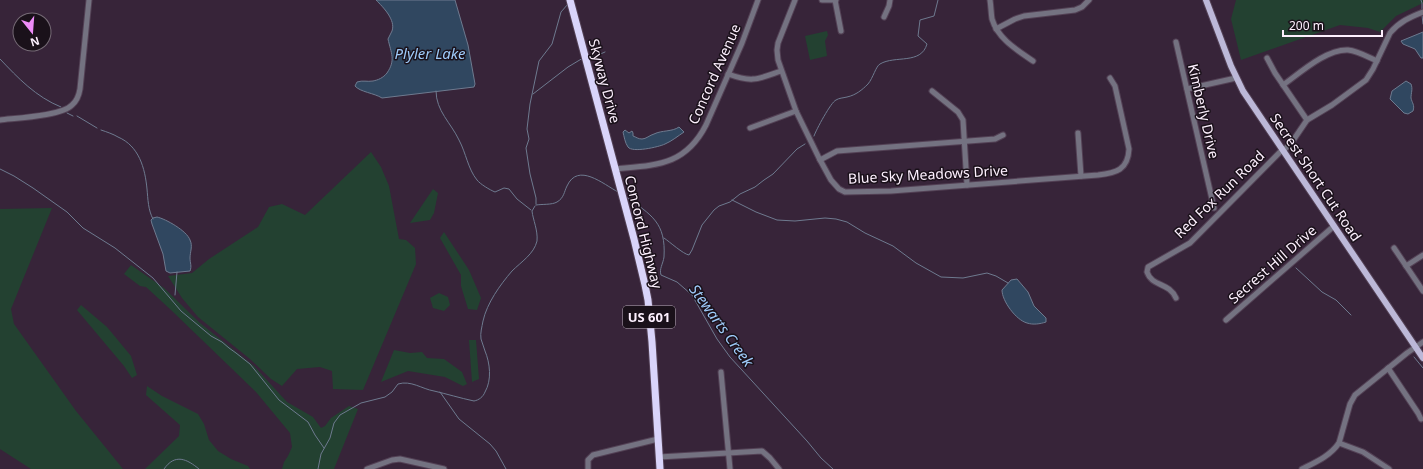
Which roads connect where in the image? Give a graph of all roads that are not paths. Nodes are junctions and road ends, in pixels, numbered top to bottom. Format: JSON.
{"nodes":[{"id":1,"x":89,"y":0,"type":"edge"},
{"id":2,"x":570,"y":0,"type":"edge"},
{"id":3,"x":758,"y":0,"type":"edge"},
{"id":4,"x":795,"y":0,"type":"edge"},
{"id":5,"x":822,"y":0,"type":"edge"},
{"id":6,"x":835,"y":0,"type":"edge"},
{"id":7,"x":890,"y":0,"type":"edge"},
{"id":8,"x":990,"y":0,"type":"edge"},
{"id":9,"x":1089,"y":0,"type":"edge"},
{"id":10,"x":1206,"y":0,"type":"edge"},
{"id":11,"x":1423,"y":12,"type":"edge"},
{"id":12,"x":884,"y":17,"type":"dead end"},
{"id":13,"x":996,"y":29,"type":"junction"},
{"id":14,"x":841,"y":31,"type":"dead end"},
{"id":15,"x":1176,"y":42,"type":"dead end"},
{"id":16,"x":1267,"y":58,"type":"dead end"},
{"id":17,"x":1377,"y":61,"type":"junction"},
{"id":18,"x":1033,"y":62,"type":"dead end"},
{"id":19,"x":781,"y":71,"type":"junction"},
{"id":20,"x":728,"y":74,"type":"junction"},
{"id":21,"x":1110,"y":78,"type":"dead end"},
{"id":22,"x":1236,"y":78,"type":"junction"},
{"id":23,"x":1283,"y":85,"type":"junction"},
{"id":24,"x":1187,"y":90,"type":"junction"},
{"id":25,"x":932,"y":91,"type":"dead end"},
{"id":26,"x":796,"y":111,"type":"junction"},
{"id":27,"x":0,"y":120,"type":"edge"},
{"id":28,"x":1307,"y":120,"type":"junction"},
{"id":29,"x":750,"y":128,"type":"dead end"},
{"id":30,"x":1078,"y":133,"type":"dead end"},
{"id":31,"x":1003,"y":134,"type":"dead end"},
{"id":32,"x":965,"y":141,"type":"junction"},
{"id":33,"x":1283,"y":149,"type":"junction"},
{"id":34,"x":820,"y":160,"type":"junction"},
{"id":35,"x":615,"y":169,"type":"junction"},
{"id":36,"x":1081,"y":176,"type":"junction"},
{"id":37,"x":967,"y":185,"type":"junction"},
{"id":38,"x":1214,"y":208,"type":"dead end"},
{"id":39,"x":1334,"y":226,"type":"junction"},
{"id":40,"x":1394,"y":248,"type":"dead end"},
{"id":41,"x":1423,"y":255,"type":"edge"},
{"id":42,"x":1406,"y":266,"type":"junction"},
{"id":43,"x":1423,"y":291,"type":"edge"},
{"id":44,"x":1176,"y":298,"type":"dead end"},
{"id":45,"x":1226,"y":320,"type":"dead end"},
{"id":46,"x":1423,"y":342,"type":"edge"},
{"id":47,"x":1416,"y":347,"type":"junction"},
{"id":48,"x":1423,"y":358,"type":"edge"},
{"id":49,"x":1388,"y":368,"type":"junction"},
{"id":50,"x":721,"y":372,"type":"dead end"},
{"id":51,"x":1421,"y":419,"type":"dead end"},
{"id":52,"x":658,"y":439,"type":"junction"},
{"id":53,"x":1339,"y":443,"type":"junction"},
{"id":54,"x":729,"y":453,"type":"junction"},
{"id":55,"x":659,"y":457,"type":"junction"},
{"id":56,"x":367,"y":469,"type":"edge"},
{"id":57,"x":444,"y":469,"type":"edge"},
{"id":58,"x":588,"y":469,"type":"edge"},
{"id":59,"x":660,"y":469,"type":"edge"},
{"id":60,"x":730,"y":469,"type":"edge"},
{"id":61,"x":779,"y":469,"type":"edge"},
{"id":62,"x":1302,"y":469,"type":"edge"},
{"id":63,"x":1389,"y":469,"type":"edge"}],
"edges":[{"from":1,"to":27,"type":"street"},
{"from":2,"to":35,"type":"highway","name":"Skyway Drive","number":"US 601"},
{"from":3,"to":20,"type":"street","name":"Concord Avenue"},
{"from":4,"to":19,"type":"street","name":"Blue Sky Meadows Drive"},
{"from":5,"to":6,"type":"street"},
{"from":6,"to":14,"type":"street"},
{"from":7,"to":12,"type":"street"},
{"from":8,"to":13,"type":"street"},
{"from":9,"to":13,"type":"street"},
{"from":10,"to":22,"type":"main road","name":"Secrest Short Cut Road"},
{"from":11,"to":17,"type":"street"},
{"from":13,"to":18,"type":"street"},
{"from":15,"to":24,"type":"street","name":"Kimberly Drive"},
{"from":16,"to":23,"type":"street"},
{"from":17,"to":23,"type":"street"},
{"from":17,"to":28,"type":"street"},
{"from":19,"to":20,"type":"street"},
{"from":19,"to":26,"type":"street","name":"Blue Sky Meadows Drive"},
{"from":20,"to":35,"type":"street","name":"Concord Avenue"},
{"from":21,"to":36,"type":"street","name":"Blue Sky Meadows Drive"},
{"from":22,"to":24,"type":"street"},
{"from":22,"to":33,"type":"main road","name":"Secrest Short Cut Road"},
{"from":23,"to":28,"type":"street"},
{"from":24,"to":38,"type":"street","name":"Kimberly Drive"},
{"from":25,"to":32,"type":"street"},
{"from":26,"to":29,"type":"street"},
{"from":26,"to":34,"type":"street","name":"Blue Sky Meadows Drive"},
{"from":28,"to":33,"type":"street"},
{"from":30,"to":36,"type":"street"},
{"from":31,"to":32,"type":"street"},
{"from":32,"to":34,"type":"street"},
{"from":32,"to":37,"type":"street"},
{"from":33,"to":39,"type":"main road","name":"Secrest Short Cut Road"},
{"from":33,"to":44,"type":"street","name":"Red Fox Run Road"},
{"from":34,"to":37,"type":"street","name":"Blue Sky Meadows Drive"},
{"from":35,"to":52,"type":"highway","name":"Concord Highway","number":"US 601"},
{"from":36,"to":37,"type":"street","name":"Blue Sky Meadows Drive"},
{"from":39,"to":45,"type":"street","name":"Secrest Hill Drive"},
{"from":39,"to":47,"type":"main road","name":"Secrest Short Cut Road"},
{"from":40,"to":42,"type":"street"},
{"from":41,"to":42,"type":"street"},
{"from":42,"to":43,"type":"street"},
{"from":46,"to":47,"type":"street"},
{"from":47,"to":48,"type":"main road","name":"Secrest Short Cut Road"},
{"from":47,"to":49,"type":"street"},
{"from":49,"to":51,"type":"street"},
{"from":49,"to":53,"type":"street"},
{"from":50,"to":54,"type":"street"},
{"from":52,"to":55,"type":"highway","name":"Concord Highway","number":"US 601"},
{"from":52,"to":58,"type":"street"},
{"from":53,"to":62,"type":"street"},
{"from":53,"to":63,"type":"street"},
{"from":54,"to":55,"type":"street"},
{"from":54,"to":60,"type":"street"},
{"from":54,"to":61,"type":"street"},
{"from":55,"to":59,"type":"highway","name":"Concord Highway","number":"US 601"},
{"from":56,"to":57,"type":"street"}]}
